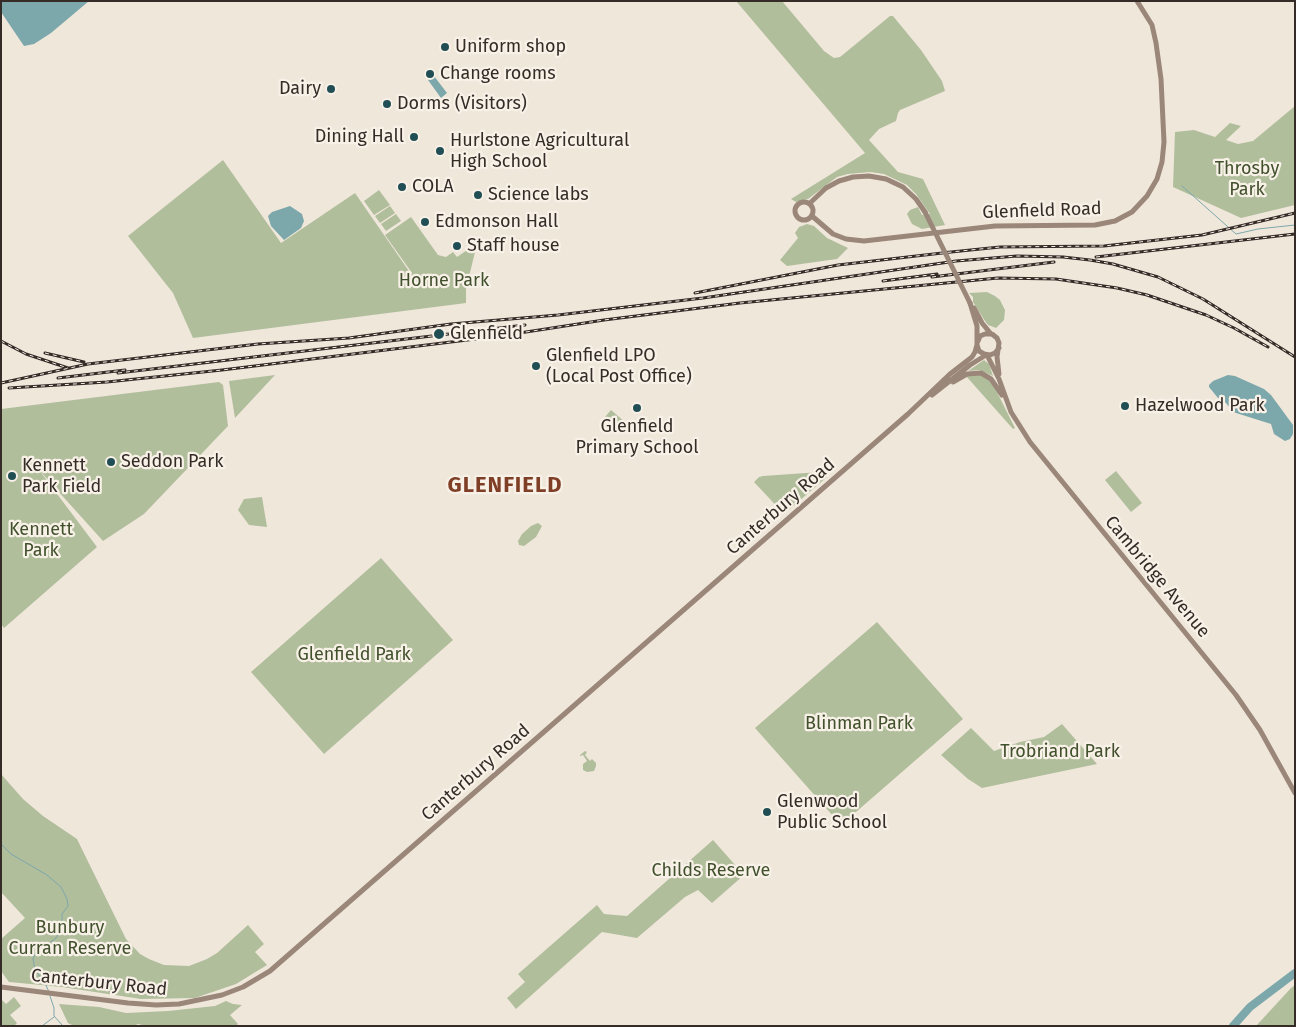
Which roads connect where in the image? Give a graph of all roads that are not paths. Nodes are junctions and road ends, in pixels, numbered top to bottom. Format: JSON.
{"nodes":[{"id":1,"x":1137,"y":1,"type":"edge"},
{"id":2,"x":810,"y":203,"type":"junction"},
{"id":3,"x":812,"y":216,"type":"junction"},
{"id":4,"x":970,"y":304,"type":"junction"},
{"id":5,"x":991,"y":334,"type":"junction"},
{"id":6,"x":977,"y":343,"type":"junction"},
{"id":7,"x":998,"y":348,"type":"junction"},
{"id":8,"x":986,"y":355,"type":"junction"},
{"id":9,"x":999,"y":379,"type":"junction"},
{"id":10,"x":933,"y":394,"type":"junction"},
{"id":11,"x":1006,"y":402,"type":"junction"},
{"id":12,"x":908,"y":414,"type":"junction"},
{"id":13,"x":1295,"y":793,"type":"edge"},
{"id":14,"x":1,"y":987,"type":"edge"}],
"edges":[{"from":1,"to":3,"type":"main road","name":"Glenfield Road"},
{"from":2,"to":3,"type":"main road"},
{"from":2,"to":3,"type":"main road"},
{"from":2,"to":4,"type":"main road","bridge":true},
{"from":4,"to":5,"type":"main road"},
{"from":4,"to":6,"type":"main road"},
{"from":5,"to":6,"type":"main road"},
{"from":5,"to":7,"type":"main road"},
{"from":6,"to":8,"type":"main road"},
{"from":6,"to":12,"type":"main road","name":"Canterbury Road"},
{"from":7,"to":8,"type":"main road"},
{"from":7,"to":9,"type":"main road","name":"Cambridge Avenue"},
{"from":8,"to":9,"type":"main road","name":"Cambridge Avenue"},
{"from":8,"to":10,"type":"main road","name":"Canterbury Road"},
{"from":9,"to":11,"type":"main road","name":"Cambridge Avenue"},
{"from":10,"to":11,"type":"main road"},
{"from":10,"to":12,"type":"main road","name":"Canterbury Road"},
{"from":11,"to":13,"type":"main road","name":"Cambridge Avenue"},
{"from":12,"to":14,"type":"main road","name":"Canterbury Road"}]}
